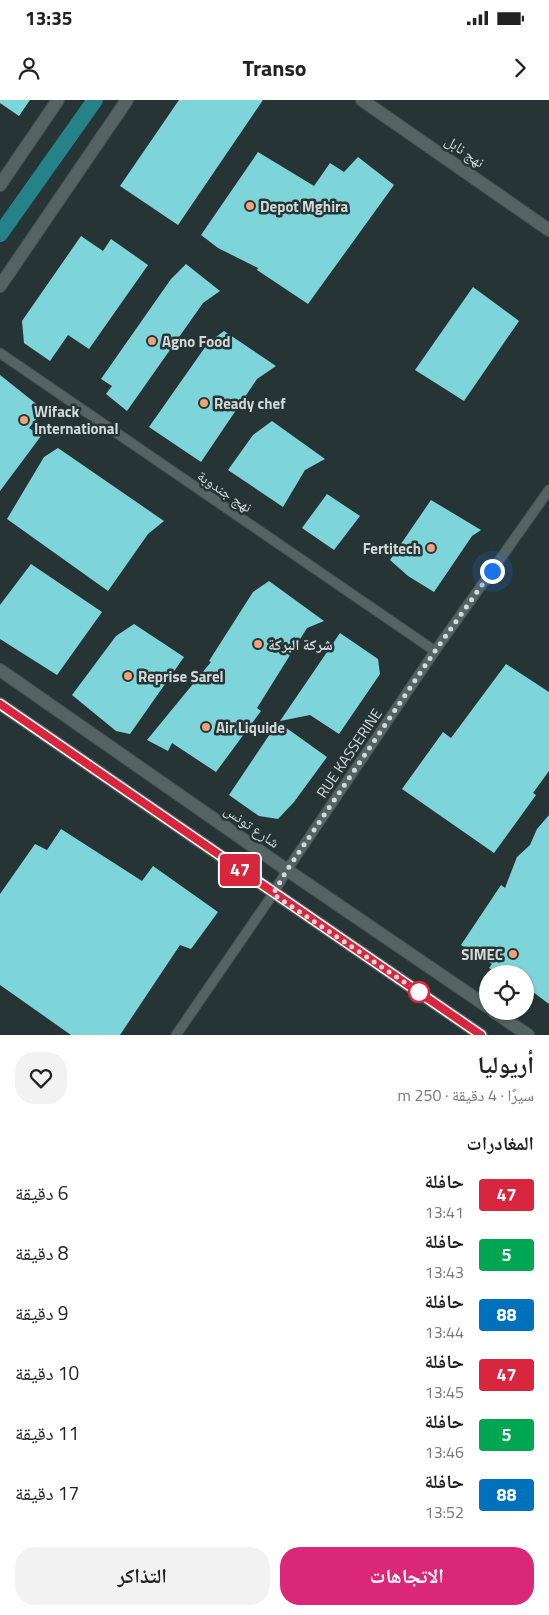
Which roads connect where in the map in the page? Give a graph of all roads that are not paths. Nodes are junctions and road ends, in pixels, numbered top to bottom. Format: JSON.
{"nodes":[{"id":1,"x":58,"y":100,"type":"edge"},
{"id":2,"x":127,"y":100,"type":"edge"},
{"id":3,"x":362,"y":100,"type":"edge"},
{"id":4,"x":0,"y":185,"type":"edge"},
{"id":5,"x":549,"y":230,"type":"edge"},
{"id":6,"x":0,"y":286,"type":"edge"},
{"id":7,"x":0,"y":354,"type":"edge"},
{"id":8,"x":549,"y":490,"type":"edge"},
{"id":9,"x":435,"y":651,"type":"junction"},
{"id":10,"x":0,"y":670,"type":"edge"},
{"id":11,"x":0,"y":704,"type":"edge"},
{"id":12,"x":287,"y":870,"type":"junction"},
{"id":13,"x":273,"y":894,"type":"junction"},
{"id":14,"x":479,"y":1001,"type":"edge"},
{"id":15,"x":507,"y":1020,"type":"edge"},
{"id":16,"x":176,"y":1035,"type":"edge"},
{"id":17,"x":481,"y":1035,"type":"edge"},
{"id":18,"x":528,"y":1035,"type":"edge"}],
"edges":[{"from":1,"to":4,"type":"street"},
{"from":2,"to":6,"type":"street"},
{"from":3,"to":5,"type":"street","name":"نهج نابل"},
{"from":7,"to":9,"type":"lane","name":"نهج جندوبة"},
{"from":8,"to":9,"type":"lane","name":"RUE KASSERINE"},
{"from":9,"to":12,"type":"lane","name":"RUE KASSERINE"},
{"from":10,"to":12,"type":"street","name":"شارع تونس"},
{"from":11,"to":13,"type":"street"},
{"from":12,"to":13,"type":"lane","name":"RUE KASSERINE"},
{"from":12,"to":14,"type":"street","name":"شارع تونس"},
{"from":13,"to":16,"type":"lane","name":"RUE KASSERINE"},
{"from":13,"to":17,"type":"street"},
{"from":15,"to":18,"type":"street"}]}
